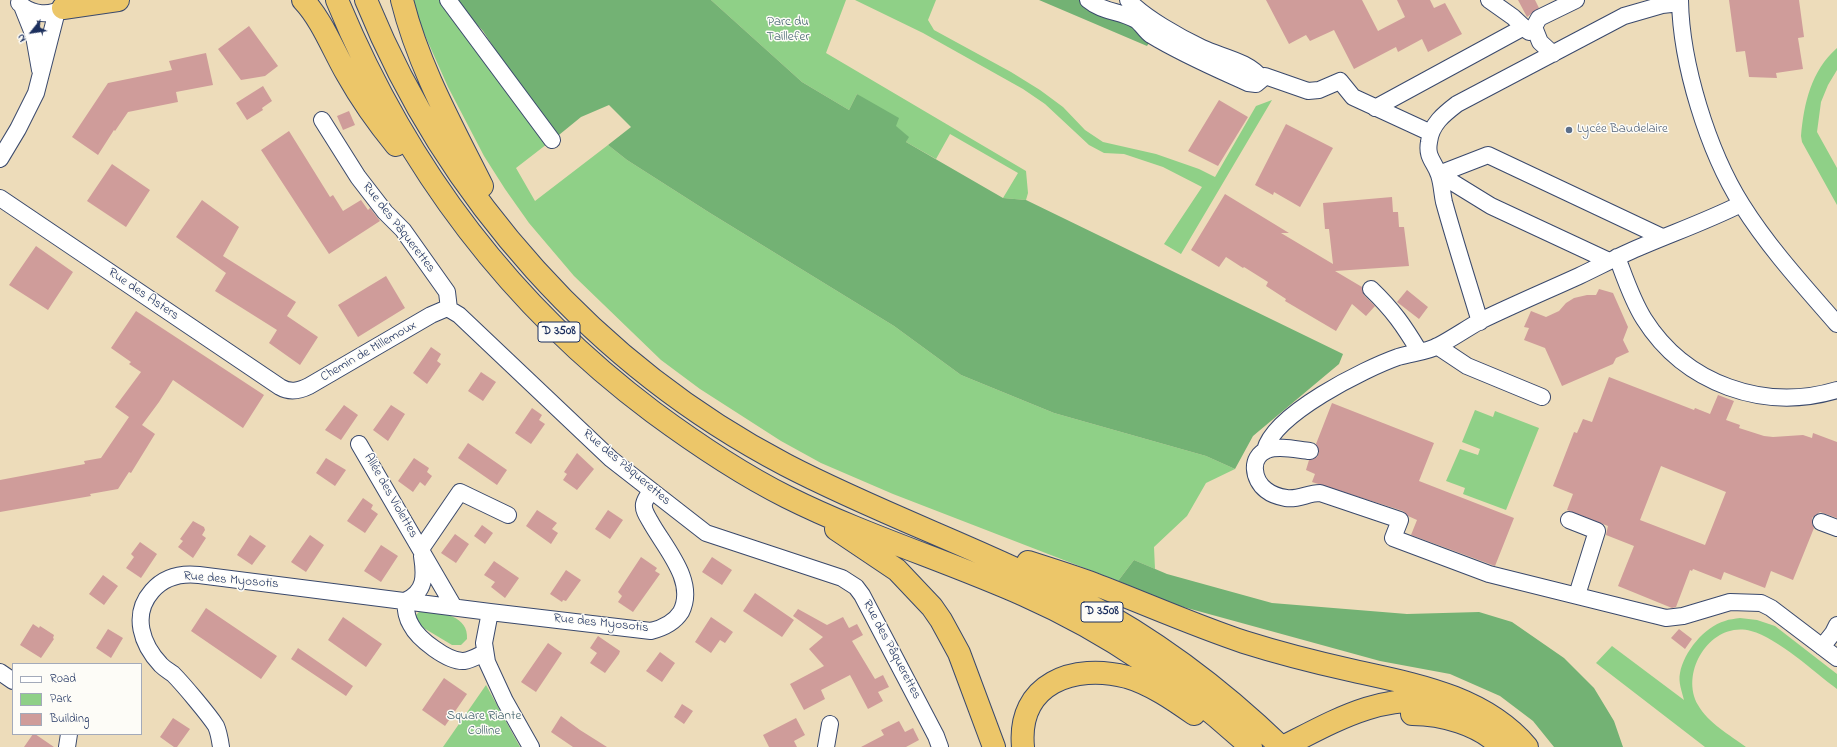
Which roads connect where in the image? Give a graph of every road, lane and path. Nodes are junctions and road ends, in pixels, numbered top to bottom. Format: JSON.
{"nodes":[{"id":1,"x":118,"y":0,"type":"edge"},
{"id":2,"x":303,"y":0,"type":"edge"},
{"id":3,"x":337,"y":0,"type":"edge"},
{"id":4,"x":366,"y":0,"type":"edge"},
{"id":5,"x":402,"y":0,"type":"edge"},
{"id":6,"x":448,"y":0,"type":"edge"},
{"id":7,"x":1088,"y":0,"type":"edge"},
{"id":8,"x":1128,"y":0,"type":"edge"},
{"id":9,"x":1489,"y":0,"type":"edge"},
{"id":10,"x":1576,"y":0,"type":"edge"},
{"id":11,"x":1680,"y":2,"type":"edge"},
{"id":12,"x":19,"y":3,"type":"edge"},
{"id":13,"x":64,"y":6,"type":"edge"},
{"id":14,"x":1553,"y":54,"type":"junction"},
{"id":15,"x":42,"y":76,"type":"junction"},
{"id":16,"x":1262,"y":78,"type":"junction"},
{"id":17,"x":1375,"y":108,"type":"junction"},
{"id":18,"x":322,"y":120,"type":"dead end"},
{"id":19,"x":1431,"y":133,"type":"junction"},
{"id":20,"x":552,"y":140,"type":"dead end"},
{"id":21,"x":0,"y":159,"type":"edge"},
{"id":22,"x":1439,"y":174,"type":"junction"},
{"id":23,"x":0,"y":198,"type":"edge"},
{"id":24,"x":1741,"y":204,"type":"junction"},
{"id":25,"x":462,"y":224,"type":"junction"},
{"id":26,"x":506,"y":235,"type":"junction"},
{"id":27,"x":1662,"y":237,"type":"junction"},
{"id":28,"x":1613,"y":259,"type":"junction"},
{"id":29,"x":1371,"y":290,"type":"dead end"},
{"id":30,"x":449,"y":310,"type":"junction"},
{"id":31,"x":1480,"y":322,"type":"junction"},
{"id":32,"x":1837,"y":324,"type":"edge"},
{"id":33,"x":1437,"y":346,"type":"junction"},
{"id":34,"x":1419,"y":351,"type":"junction"},
{"id":35,"x":287,"y":390,"type":"joint"},
{"id":36,"x":1837,"y":390,"type":"edge"},
{"id":37,"x":1542,"y":397,"type":"dead end"},
{"id":38,"x":359,"y":444,"type":"dead end"},
{"id":39,"x":1265,"y":450,"type":"junction"},
{"id":40,"x":1310,"y":451,"type":"dead end"},
{"id":41,"x":652,"y":491,"type":"junction"},
{"id":42,"x":787,"y":497,"type":"junction"},
{"id":43,"x":508,"y":515,"type":"dead end"},
{"id":44,"x":1569,"y":520,"type":"dead end"},
{"id":45,"x":909,"y":521,"type":"junction"},
{"id":46,"x":1821,"y":522,"type":"dead end"},
{"id":47,"x":1837,"y":528,"type":"edge"},
{"id":48,"x":421,"y":549,"type":"junction"},
{"id":49,"x":1577,"y":595,"type":"junction"},
{"id":50,"x":405,"y":601,"type":"junction"},
{"id":51,"x":454,"y":607,"type":"junction"},
{"id":52,"x":490,"y":612,"type":"junction"},
{"id":53,"x":1837,"y":625,"type":"edge"},
{"id":54,"x":1822,"y":647,"type":"junction"},
{"id":55,"x":484,"y":653,"type":"junction"},
{"id":56,"x":1837,"y":658,"type":"edge"},
{"id":57,"x":0,"y":672,"type":"edge"},
{"id":58,"x":12,"y":680,"type":"edge"},
{"id":59,"x":1478,"y":708,"type":"junction"},
{"id":60,"x":830,"y":724,"type":"dead end"},
{"id":61,"x":69,"y":735,"type":"edge"},
{"id":62,"x":1279,"y":745,"type":"edge"},
{"id":63,"x":67,"y":747,"type":"edge"},
{"id":64,"x":221,"y":747,"type":"edge"},
{"id":65,"x":531,"y":747,"type":"edge"},
{"id":66,"x":826,"y":747,"type":"edge"},
{"id":67,"x":940,"y":747,"type":"edge"},
{"id":68,"x":994,"y":747,"type":"edge"},
{"id":69,"x":1023,"y":747,"type":"edge"},
{"id":70,"x":1237,"y":747,"type":"edge"},
{"id":71,"x":1251,"y":747,"type":"edge"},
{"id":72,"x":1315,"y":747,"type":"edge"},
{"id":73,"x":1501,"y":747,"type":"edge"},
{"id":74,"x":1527,"y":747,"type":"edge"}],
"edges":[{"from":1,"to":13,"type":"highway"},
{"from":2,"to":25,"type":"highway"},
{"from":3,"to":25,"type":"highway","number":"D 3508"},
{"from":4,"to":26,"type":"highway","number":"D 3508"},
{"from":5,"to":26,"type":"highway"},
{"from":6,"to":20,"type":"street"},
{"from":7,"to":16,"type":"street"},
{"from":8,"to":16,"type":"street"},
{"from":9,"to":17,"type":"street"},
{"from":10,"to":14,"type":"street"},
{"from":11,"to":14,"type":"street"},
{"from":11,"to":24,"type":"street"},
{"from":12,"to":13,"type":"street"},
{"from":12,"to":15,"type":"street"},
{"from":13,"to":15,"type":"street"},
{"from":14,"to":19,"type":"street"},
{"from":15,"to":21,"type":"street"},
{"from":16,"to":17,"type":"street"},
{"from":17,"to":19,"type":"street"},
{"from":18,"to":30,"type":"street","name":"Rue des Pâquerettes"},
{"from":19,"to":22,"type":"street"},
{"from":22,"to":27,"type":"street"},
{"from":22,"to":28,"type":"street"},
{"from":22,"to":31,"type":"street"},
{"from":23,"to":35,"type":"street","name":"Rue des Asters"},
{"from":24,"to":27,"type":"street"},
{"from":24,"to":32,"type":"street"},
{"from":25,"to":42,"type":"highway","number":"D 3508"},
{"from":26,"to":45,"type":"highway","number":"D 3508"},
{"from":27,"to":28,"type":"street"},
{"from":28,"to":31,"type":"street"},
{"from":28,"to":36,"type":"street"},
{"from":29,"to":34,"type":"street"},
{"from":30,"to":35,"type":"street","name":"Chemin de Millemoux"},
{"from":30,"to":41,"type":"street","name":"Rue des Pâquerettes"},
{"from":31,"to":33,"type":"street"},
{"from":33,"to":34,"type":"street"},
{"from":33,"to":37,"type":"street"},
{"from":34,"to":39,"type":"street"},
{"from":38,"to":48,"type":"street","name":"Allée des Violettes"},
{"from":39,"to":40,"type":"street"},
{"from":39,"to":49,"type":"street"},
{"from":41,"to":52,"type":"street","name":"Rue des Myosotis"},
{"from":41,"to":67,"type":"street","name":"Rue des Pâquerettes"},
{"from":42,"to":68,"type":"highway"},
{"from":42,"to":71,"type":"highway","number":"D 3508"},
{"from":43,"to":48,"type":"street"},
{"from":44,"to":49,"type":"street"},
{"from":45,"to":59,"type":"highway"},
{"from":45,"to":62,"type":"highway","number":"D 3508"},
{"from":46,"to":47,"type":"street"},
{"from":48,"to":50,"type":"street","name":"Allée des Violettes"},
{"from":48,"to":51,"type":"street","name":"Allée des Violettes"},
{"from":49,"to":54,"type":"street"},
{"from":50,"to":51,"type":"street","name":"Rue des Myosotis"},
{"from":50,"to":55,"type":"street"},
{"from":50,"to":64,"type":"street","name":"Rue des Myosotis"},
{"from":51,"to":52,"type":"street","name":"Rue des Myosotis"},
{"from":52,"to":55,"type":"street"},
{"from":53,"to":54,"type":"street"},
{"from":54,"to":56,"type":"street"},
{"from":55,"to":65,"type":"street"},
{"from":57,"to":58,"type":"street"},
{"from":59,"to":62,"type":"highway"},
{"from":59,"to":74,"type":"highway"},
{"from":60,"to":66,"type":"street"},
{"from":61,"to":63,"type":"street"},
{"from":69,"to":70,"type":"highway"},
{"from":72,"to":73,"type":"highway"}]}
